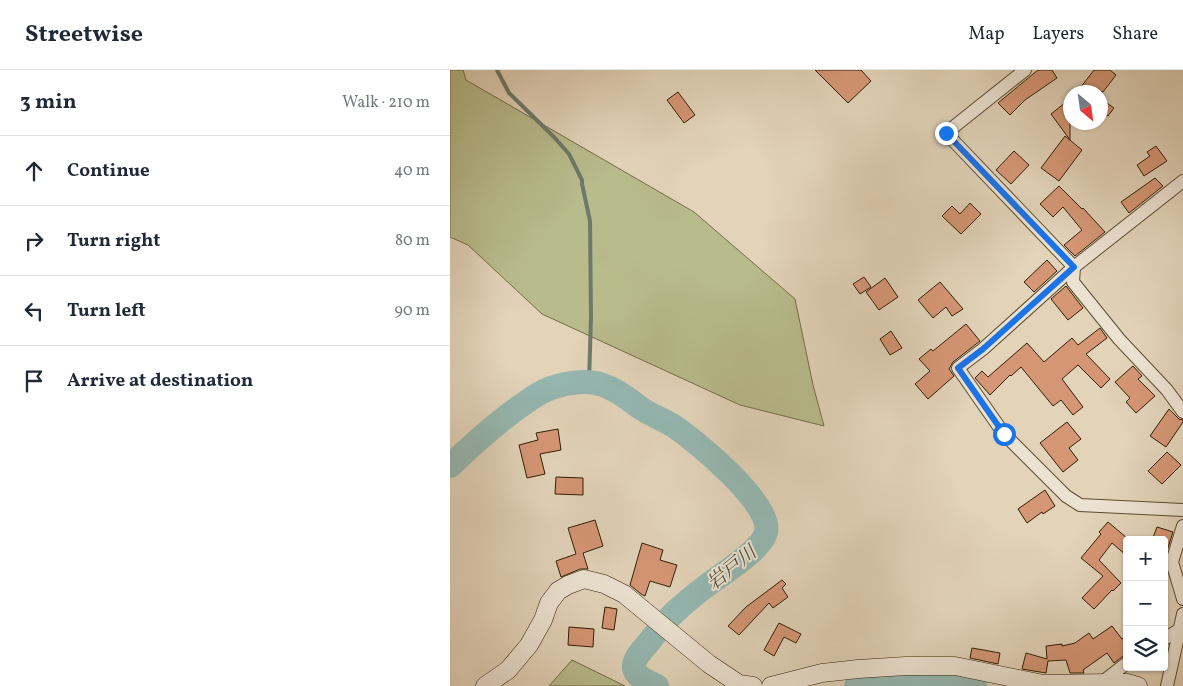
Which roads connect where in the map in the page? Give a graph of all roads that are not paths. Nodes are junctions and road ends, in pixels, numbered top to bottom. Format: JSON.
{"nodes":[{"id":1,"x":1022,"y":71,"type":"edge"},
{"id":2,"x":1183,"y":181,"type":"edge"},
{"id":3,"x":1074,"y":267,"type":"junction"},
{"id":4,"x":1183,"y":412,"type":"edge"},
{"id":5,"x":1183,"y":510,"type":"edge"},
{"id":6,"x":1183,"y":526,"type":"edge"},
{"id":7,"x":1183,"y":599,"type":"edge"},
{"id":8,"x":1183,"y":614,"type":"edge"},
{"id":9,"x":1180,"y":630,"type":"junction"},
{"id":10,"x":1168,"y":637,"type":"edge"},
{"id":11,"x":1123,"y":666,"type":"edge"},
{"id":12,"x":1101,"y":683,"type":"junction"},
{"id":13,"x":485,"y":686,"type":"edge"},
{"id":14,"x":753,"y":686,"type":"edge"},
{"id":15,"x":772,"y":686,"type":"edge"},
{"id":16,"x":1138,"y":686,"type":"edge"},
{"id":17,"x":1167,"y":686,"type":"edge"}],
"edges":[{"from":1,"to":3,"type":"street"},
{"from":2,"to":3,"type":"street"},
{"from":3,"to":4,"type":"street"},
{"from":3,"to":5,"type":"street"},
{"from":6,"to":7,"type":"street"},
{"from":8,"to":9,"type":"street"},
{"from":9,"to":10,"type":"street"},
{"from":9,"to":17,"type":"street"},
{"from":11,"to":12,"type":"street"},
{"from":12,"to":15,"type":"street"},
{"from":12,"to":16,"type":"street"},
{"from":13,"to":14,"type":"street"}]}
